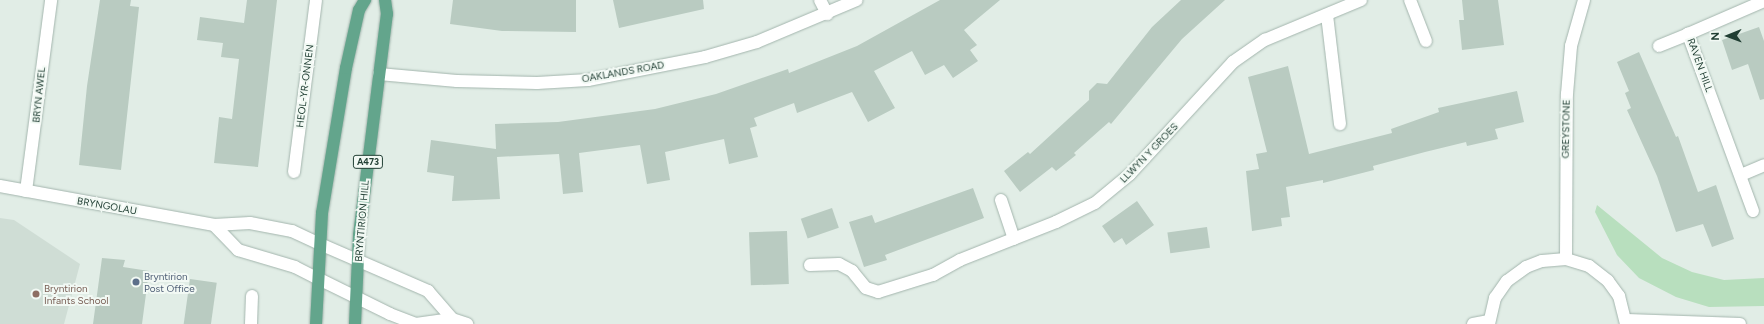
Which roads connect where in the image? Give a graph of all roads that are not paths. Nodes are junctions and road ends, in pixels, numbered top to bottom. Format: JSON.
{"nodes":[{"id":1,"x":51,"y":0,"type":"edge"},
{"id":2,"x":316,"y":0,"type":"edge"},
{"id":3,"x":365,"y":0,"type":"edge"},
{"id":4,"x":385,"y":0,"type":"edge"},
{"id":5,"x":820,"y":0,"type":"edge"},
{"id":6,"x":857,"y":0,"type":"edge"},
{"id":7,"x":1361,"y":0,"type":"edge"},
{"id":8,"x":1410,"y":0,"type":"edge"},
{"id":9,"x":1584,"y":0,"type":"edge"},
{"id":10,"x":1764,"y":1,"type":"edge"},
{"id":11,"x":827,"y":14,"type":"junction"},
{"id":12,"x":1327,"y":15,"type":"junction"},
{"id":13,"x":1688,"y":34,"type":"junction"},
{"id":14,"x":1426,"y":40,"type":"dead end"},
{"id":15,"x":1659,"y":46,"type":"dead end"},
{"id":16,"x":379,"y":74,"type":"junction"},
{"id":17,"x":1340,"y":124,"type":"dead end"},
{"id":18,"x":1764,"y":165,"type":"edge"},
{"id":19,"x":294,"y":172,"type":"dead end"},
{"id":20,"x":1741,"y":175,"type":"junction"},
{"id":21,"x":0,"y":186,"type":"edge"},
{"id":22,"x":26,"y":191,"type":"junction"},
{"id":23,"x":1001,"y":200,"type":"dead end"},
{"id":24,"x":1753,"y":211,"type":"dead end"},
{"id":25,"x":214,"y":225,"type":"junction"},
{"id":26,"x":1014,"y":239,"type":"junction"},
{"id":27,"x":320,"y":244,"type":"junction"},
{"id":28,"x":1566,"y":259,"type":"junction"},
{"id":29,"x":358,"y":260,"type":"junction"},
{"id":30,"x":810,"y":265,"type":"dead end"},
{"id":31,"x":319,"y":279,"type":"junction"},
{"id":32,"x":252,"y":296,"type":"dead end"},
{"id":33,"x":356,"y":298,"type":"junction"},
{"id":34,"x":452,"y":319,"type":"junction"},
{"id":35,"x":1626,"y":322,"type":"edge"},
{"id":36,"x":1489,"y":323,"type":"edge"},
{"id":37,"x":251,"y":324,"type":"edge"},
{"id":38,"x":316,"y":324,"type":"edge"},
{"id":39,"x":355,"y":324,"type":"edge"},
{"id":40,"x":467,"y":324,"type":"edge"},
{"id":41,"x":1473,"y":324,"type":"edge"},
{"id":42,"x":1740,"y":324,"type":"edge"}],
"edges":[{"from":1,"to":22,"type":"street","name":"BRYN AWEL"},
{"from":2,"to":19,"type":"street","name":"HEOL-YR-ONNEN"},
{"from":3,"to":27,"type":"main road"},
{"from":4,"to":16,"type":"main road","name":"BRYNTIRION HILL","number":"A473"},
{"from":5,"to":11,"type":"street"},
{"from":6,"to":11,"type":"street","name":"OAKLANDS ROAD"},
{"from":7,"to":12,"type":"street","name":"LLWYN Y GROES"},
{"from":8,"to":14,"type":"street"},
{"from":9,"to":28,"type":"street","name":"GREYSTONE"},
{"from":10,"to":13,"type":"street","name":"RAVEN HILL"},
{"from":11,"to":16,"type":"street","name":"OAKLANDS ROAD"},
{"from":12,"to":17,"type":"street"},
{"from":12,"to":26,"type":"street","name":"LLWYN Y GROES"},
{"from":13,"to":15,"type":"street"},
{"from":13,"to":20,"type":"street","name":"RAVEN HILL"},
{"from":16,"to":29,"type":"main road","name":"BRYNTIRION HILL","number":"A473"},
{"from":18,"to":20,"type":"street"},
{"from":20,"to":24,"type":"street","name":"RAVEN HILL"},
{"from":21,"to":22,"type":"street","name":"BRYNGOLAU"},
{"from":22,"to":25,"type":"street","name":"BRYNGOLAU"},
{"from":23,"to":26,"type":"street"},
{"from":25,"to":27,"type":"street","name":"BRYNGOLAU"},
{"from":25,"to":31,"type":"street"},
{"from":26,"to":30,"type":"street","name":"LLWYN Y GROES"},
{"from":27,"to":29,"type":"street","name":"BRYNGOLAU"},
{"from":27,"to":31,"type":"main road"},
{"from":28,"to":35,"type":"street"},
{"from":28,"to":36,"type":"street"},
{"from":29,"to":33,"type":"main road","name":"BRYNTIRION HILL","number":"A473"},
{"from":29,"to":34,"type":"street","name":"BRYNGOLAU"},
{"from":31,"to":33,"type":"street"},
{"from":31,"to":38,"type":"main road"},
{"from":32,"to":37,"type":"street"},
{"from":33,"to":34,"type":"street"},
{"from":33,"to":39,"type":"main road","name":"BRYNTIRION HILL","number":"A473"},
{"from":34,"to":40,"type":"street"},
{"from":35,"to":42,"type":"street"},
{"from":36,"to":41,"type":"street"}]}
